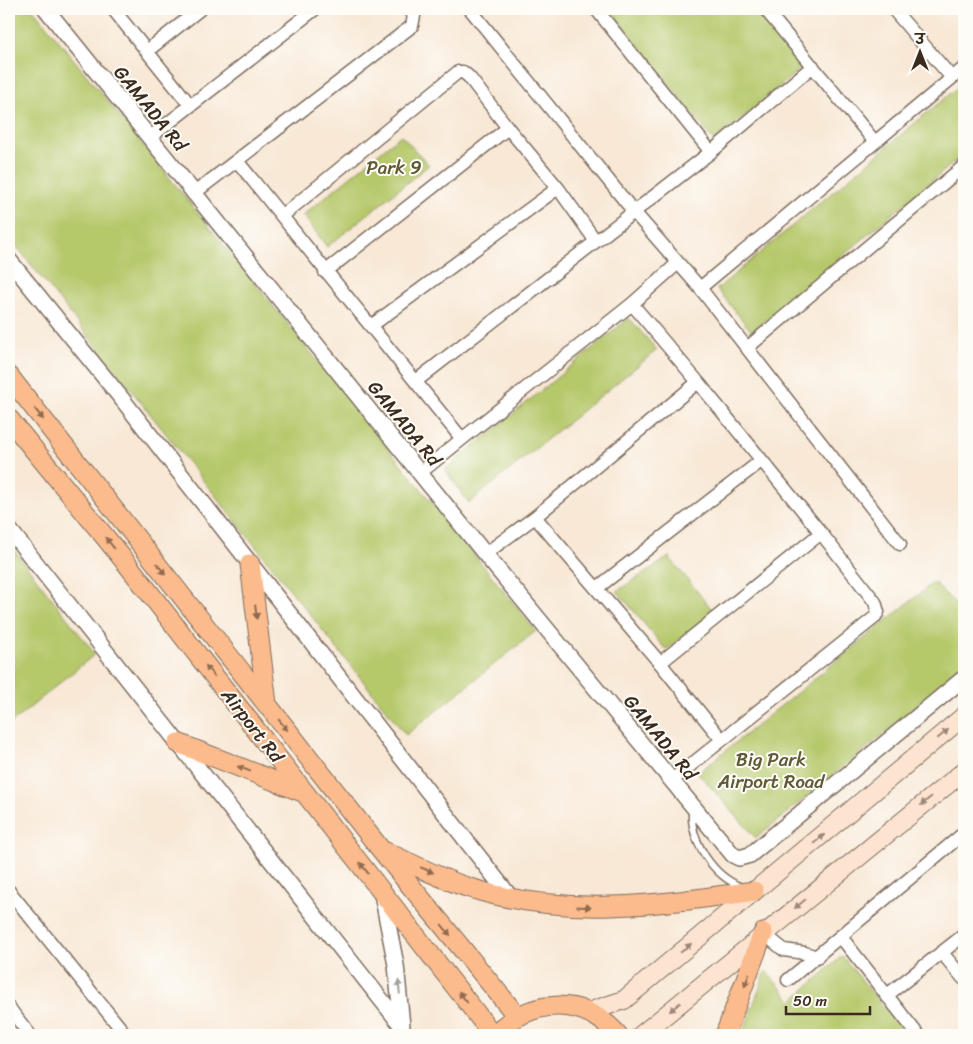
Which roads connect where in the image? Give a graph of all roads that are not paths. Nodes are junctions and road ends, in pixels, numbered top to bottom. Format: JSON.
{"nodes":[{"id":1,"x":46,"y":9,"type":"edge"},
{"id":2,"x":113,"y":9,"type":"edge"},
{"id":3,"x":200,"y":9,"type":"edge"},
{"id":4,"x":315,"y":9,"type":"edge"},
{"id":5,"x":410,"y":9,"type":"edge"},
{"id":6,"x":470,"y":9,"type":"edge"},
{"id":7,"x":765,"y":9,"type":"edge"},
{"id":8,"x":893,"y":9,"type":"edge"},
{"id":9,"x":599,"y":10,"type":"edge"},
{"id":10,"x":147,"y":51,"type":"junction"},
{"id":11,"x":812,"y":66,"type":"junction"},
{"id":12,"x":964,"y":68,"type":"edge"},
{"id":13,"x":952,"y":78,"type":"junction"},
{"id":14,"x":190,"y":105,"type":"junction"},
{"id":15,"x":508,"y":128,"type":"junction"},
{"id":16,"x":149,"y":138,"type":"junction"},
{"id":17,"x":875,"y":142,"type":"junction"},
{"id":18,"x":711,"y":152,"type":"junction"},
{"id":19,"x":238,"y":162,"type":"junction"},
{"id":20,"x":964,"y":166,"type":"edge"},
{"id":21,"x":558,"y":188,"type":"junction"},
{"id":22,"x":193,"y":194,"type":"junction"},
{"id":23,"x":634,"y":212,"type":"junction"},
{"id":24,"x":282,"y":216,"type":"junction"},
{"id":25,"x":595,"y":240,"type":"junction"},
{"id":26,"x":9,"y":260,"type":"edge"},
{"id":27,"x":678,"y":263,"type":"junction"},
{"id":28,"x":325,"y":272,"type":"junction"},
{"id":29,"x":700,"y":288,"type":"junction"},
{"id":30,"x":632,"y":304,"type":"junction"},
{"id":31,"x":371,"y":326,"type":"junction"},
{"id":32,"x":747,"y":348,"type":"junction"},
{"id":33,"x":9,"y":376,"type":"edge"},
{"id":34,"x":416,"y":381,"type":"junction"},
{"id":35,"x":698,"y":382,"type":"junction"},
{"id":36,"x":9,"y":418,"type":"edge"},
{"id":37,"x":462,"y":439,"type":"junction"},
{"id":38,"x":761,"y":462,"type":"junction"},
{"id":39,"x":420,"y":473,"type":"junction"},
{"id":40,"x":535,"y":517,"type":"junction"},
{"id":41,"x":9,"y":529,"type":"edge"},
{"id":42,"x":821,"y":533,"type":"junction"},
{"id":43,"x":900,"y":544,"type":"dead end"},
{"id":44,"x":485,"y":554,"type":"junction"},
{"id":45,"x":250,"y":564,"type":"junction"},
{"id":46,"x":597,"y":588,"type":"junction"},
{"id":47,"x":660,"y":663,"type":"junction"},
{"id":48,"x":964,"y":678,"type":"edge"},
{"id":49,"x":267,"y":704,"type":"junction"},
{"id":50,"x":964,"y":716,"type":"edge"},
{"id":51,"x":722,"y":740,"type":"junction"},
{"id":52,"x":178,"y":743,"type":"junction"},
{"id":53,"x":964,"y":771,"type":"edge"},
{"id":54,"x":671,"y":781,"type":"junction"},
{"id":55,"x":306,"y":794,"type":"junction"},
{"id":56,"x":693,"y":807,"type":"junction"},
{"id":57,"x":964,"y":833,"type":"edge"},
{"id":58,"x":382,"y":851,"type":"junction"},
{"id":59,"x":381,"y":890,"type":"junction"},
{"id":60,"x":9,"y":891,"type":"edge"},
{"id":61,"x":754,"y":892,"type":"junction"},
{"id":62,"x":511,"y":898,"type":"junction"},
{"id":63,"x":763,"y":933,"type":"junction"},
{"id":64,"x":964,"y":935,"type":"edge"},
{"id":65,"x":841,"y":937,"type":"junction"},
{"id":66,"x":942,"y":953,"type":"junction"},
{"id":67,"x":817,"y":957,"type":"junction"},
{"id":68,"x":964,"y":979,"type":"edge"},
{"id":69,"x":788,"y":980,"type":"dead end"},
{"id":70,"x":886,"y":996,"type":"junction"},
{"id":71,"x":9,"y":1008,"type":"edge"},
{"id":72,"x":588,"y":1012,"type":"junction"},
{"id":73,"x":517,"y":1016,"type":"junction"},
{"id":74,"x":402,"y":1030,"type":"edge"},
{"id":75,"x":30,"y":1035,"type":"edge"},
{"id":76,"x":126,"y":1035,"type":"edge"},
{"id":77,"x":493,"y":1035,"type":"edge"},
{"id":78,"x":618,"y":1035,"type":"edge"},
{"id":79,"x":641,"y":1035,"type":"edge"},
{"id":80,"x":725,"y":1035,"type":"edge"},
{"id":81,"x":918,"y":1035,"type":"edge"}],
"edges":[{"from":1,"to":16,"type":"street","name":"GAMADA Rd"},
{"from":2,"to":10,"type":"street"},
{"from":3,"to":10,"type":"street"},
{"from":4,"to":14,"type":"street"},
{"from":5,"to":19,"type":"street"},
{"from":6,"to":23,"type":"street"},
{"from":7,"to":11,"type":"street"},
{"from":8,"to":13,"type":"street"},
{"from":9,"to":18,"type":"street"},
{"from":10,"to":14,"type":"street"},
{"from":11,"to":17,"type":"street"},
{"from":11,"to":18,"type":"street"},
{"from":12,"to":13,"type":"street"},
{"from":13,"to":17,"type":"street"},
{"from":14,"to":16,"type":"street"},
{"from":15,"to":21,"type":"street"},
{"from":15,"to":24,"type":"street"},
{"from":15,"to":28,"type":"street"},
{"from":16,"to":22,"type":"street","name":"GAMADA Rd"},
{"from":17,"to":29,"type":"street"},
{"from":18,"to":23,"type":"street"},
{"from":19,"to":22,"type":"street"},
{"from":19,"to":24,"type":"street"},
{"from":20,"to":32,"type":"street"},
{"from":21,"to":25,"type":"street"},
{"from":21,"to":31,"type":"street"},
{"from":22,"to":39,"type":"street","name":"GAMADA Rd"},
{"from":23,"to":25,"type":"street"},
{"from":23,"to":27,"type":"street"},
{"from":24,"to":28,"type":"street"},
{"from":25,"to":34,"type":"street"},
{"from":26,"to":45,"type":"street"},
{"from":27,"to":29,"type":"street"},
{"from":27,"to":30,"type":"street"},
{"from":28,"to":31,"type":"street"},
{"from":29,"to":32,"type":"street"},
{"from":30,"to":35,"type":"street"},
{"from":30,"to":37,"type":"street"},
{"from":31,"to":34,"type":"street"},
{"from":32,"to":43,"type":"street"},
{"from":33,"to":49,"type":"main road","one_way":true},
{"from":34,"to":37,"type":"street"},
{"from":35,"to":38,"type":"street"},
{"from":35,"to":40,"type":"street"},
{"from":55,"to":36,"type":"main road","name":"Airport Rd","one_way":true},
{"from":37,"to":39,"type":"street"},
{"from":38,"to":42,"type":"street"},
{"from":38,"to":46,"type":"street"},
{"from":39,"to":44,"type":"street","name":"GAMADA Rd"},
{"from":40,"to":44,"type":"street"},
{"from":40,"to":46,"type":"street"},
{"from":41,"to":52,"type":"street"},
{"from":42,"to":47,"type":"street"},
{"from":42,"to":51,"type":"street"},
{"from":44,"to":54,"type":"street","name":"GAMADA Rd"},
{"from":45,"to":49,"type":"main road","one_way":true},
{"from":45,"to":62,"type":"street"},
{"from":46,"to":47,"type":"street"},
{"from":47,"to":51,"type":"street"},
{"from":48,"to":56,"type":"street","name":"GAMADA Rd"},
{"from":49,"to":58,"type":"main road","one_way":true},
{"from":61,"to":50,"type":"main road","one_way":true},
{"from":51,"to":54,"type":"street"},
{"from":55,"to":52,"type":"main road","one_way":true},
{"from":52,"to":74,"type":"street"},
{"from":53,"to":63,"type":"main road","one_way":true},
{"from":54,"to":56,"type":"street","name":"GAMADA Rd"},
{"from":59,"to":55,"type":"main road","name":"Airport Rd","one_way":true},
{"from":56,"to":61,"type":"lane"},
{"from":57,"to":65,"type":"street"},
{"from":58,"to":62,"type":"main road","one_way":true},
{"from":58,"to":73,"type":"main road","one_way":true},
{"from":74,"to":59,"type":"street","one_way":true},
{"from":77,"to":59,"type":"main road","name":"Airport Rd","one_way":true},
{"from":60,"to":76,"type":"street"},
{"from":62,"to":61,"type":"main road","one_way":true},
{"from":72,"to":61,"type":"main road","one_way":true},
{"from":63,"to":67,"type":"street"},
{"from":63,"to":79,"type":"main road","one_way":true},
{"from":63,"to":80,"type":"main road","one_way":true},
{"from":64,"to":66,"type":"street"},
{"from":65,"to":67,"type":"street"},
{"from":65,"to":70,"type":"street"},
{"from":66,"to":68,"type":"street"},
{"from":66,"to":70,"type":"street"},
{"from":67,"to":69,"type":"street"},
{"from":70,"to":81,"type":"street"},
{"from":71,"to":75,"type":"street"},
{"from":72,"to":73,"type":"main road"},
{"from":72,"to":78,"type":"main road"},
{"from":73,"to":77,"type":"main road"}]}
